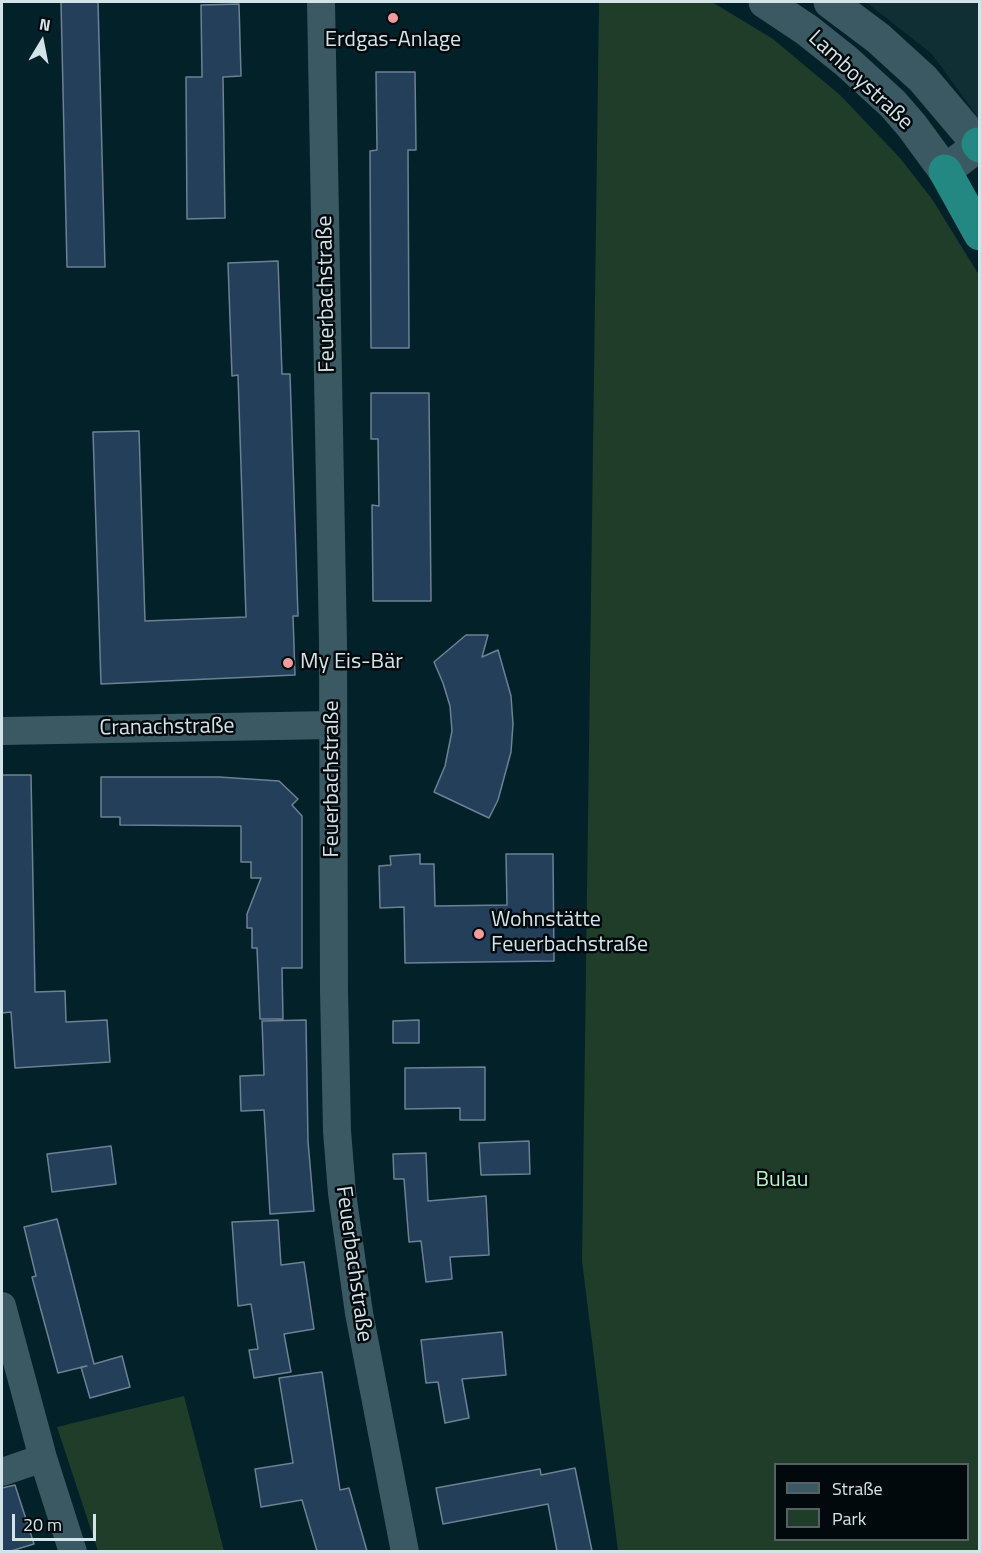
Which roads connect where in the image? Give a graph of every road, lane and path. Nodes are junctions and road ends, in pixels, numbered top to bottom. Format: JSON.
{"nodes":[{"id":1,"x":321,"y":2,"type":"edge"},
{"id":2,"x":765,"y":2,"type":"edge"},
{"id":3,"x":830,"y":2,"type":"edge"},
{"id":4,"x":979,"y":145,"type":"edge"},
{"id":5,"x":945,"y":171,"type":"junction"},
{"id":6,"x":980,"y":234,"type":"edge"},
{"id":7,"x":332,"y":725,"type":"junction"},
{"id":8,"x":2,"y":731,"type":"edge"},
{"id":9,"x":2,"y":1306,"type":"edge"},
{"id":10,"x":44,"y":1458,"type":"junction"},
{"id":11,"x":2,"y":1472,"type":"edge"},
{"id":12,"x":72,"y":1551,"type":"edge"},
{"id":13,"x":405,"y":1551,"type":"edge"}],
"edges":[{"from":1,"to":7,"type":"street","name":"Feuerbachstraße"},
{"from":2,"to":5,"type":"main road","name":"Lamboystraße"},
{"from":3,"to":4,"type":"main road","name":"Lamboystraße"},
{"from":4,"to":5,"type":"main road"},
{"from":5,"to":6,"type":"highway"},
{"from":7,"to":8,"type":"street","name":"Cranachstraße"},
{"from":7,"to":13,"type":"street","name":"Feuerbachstraße"},
{"from":9,"to":10,"type":"street"},
{"from":10,"to":11,"type":"street"},
{"from":10,"to":12,"type":"street"}]}
